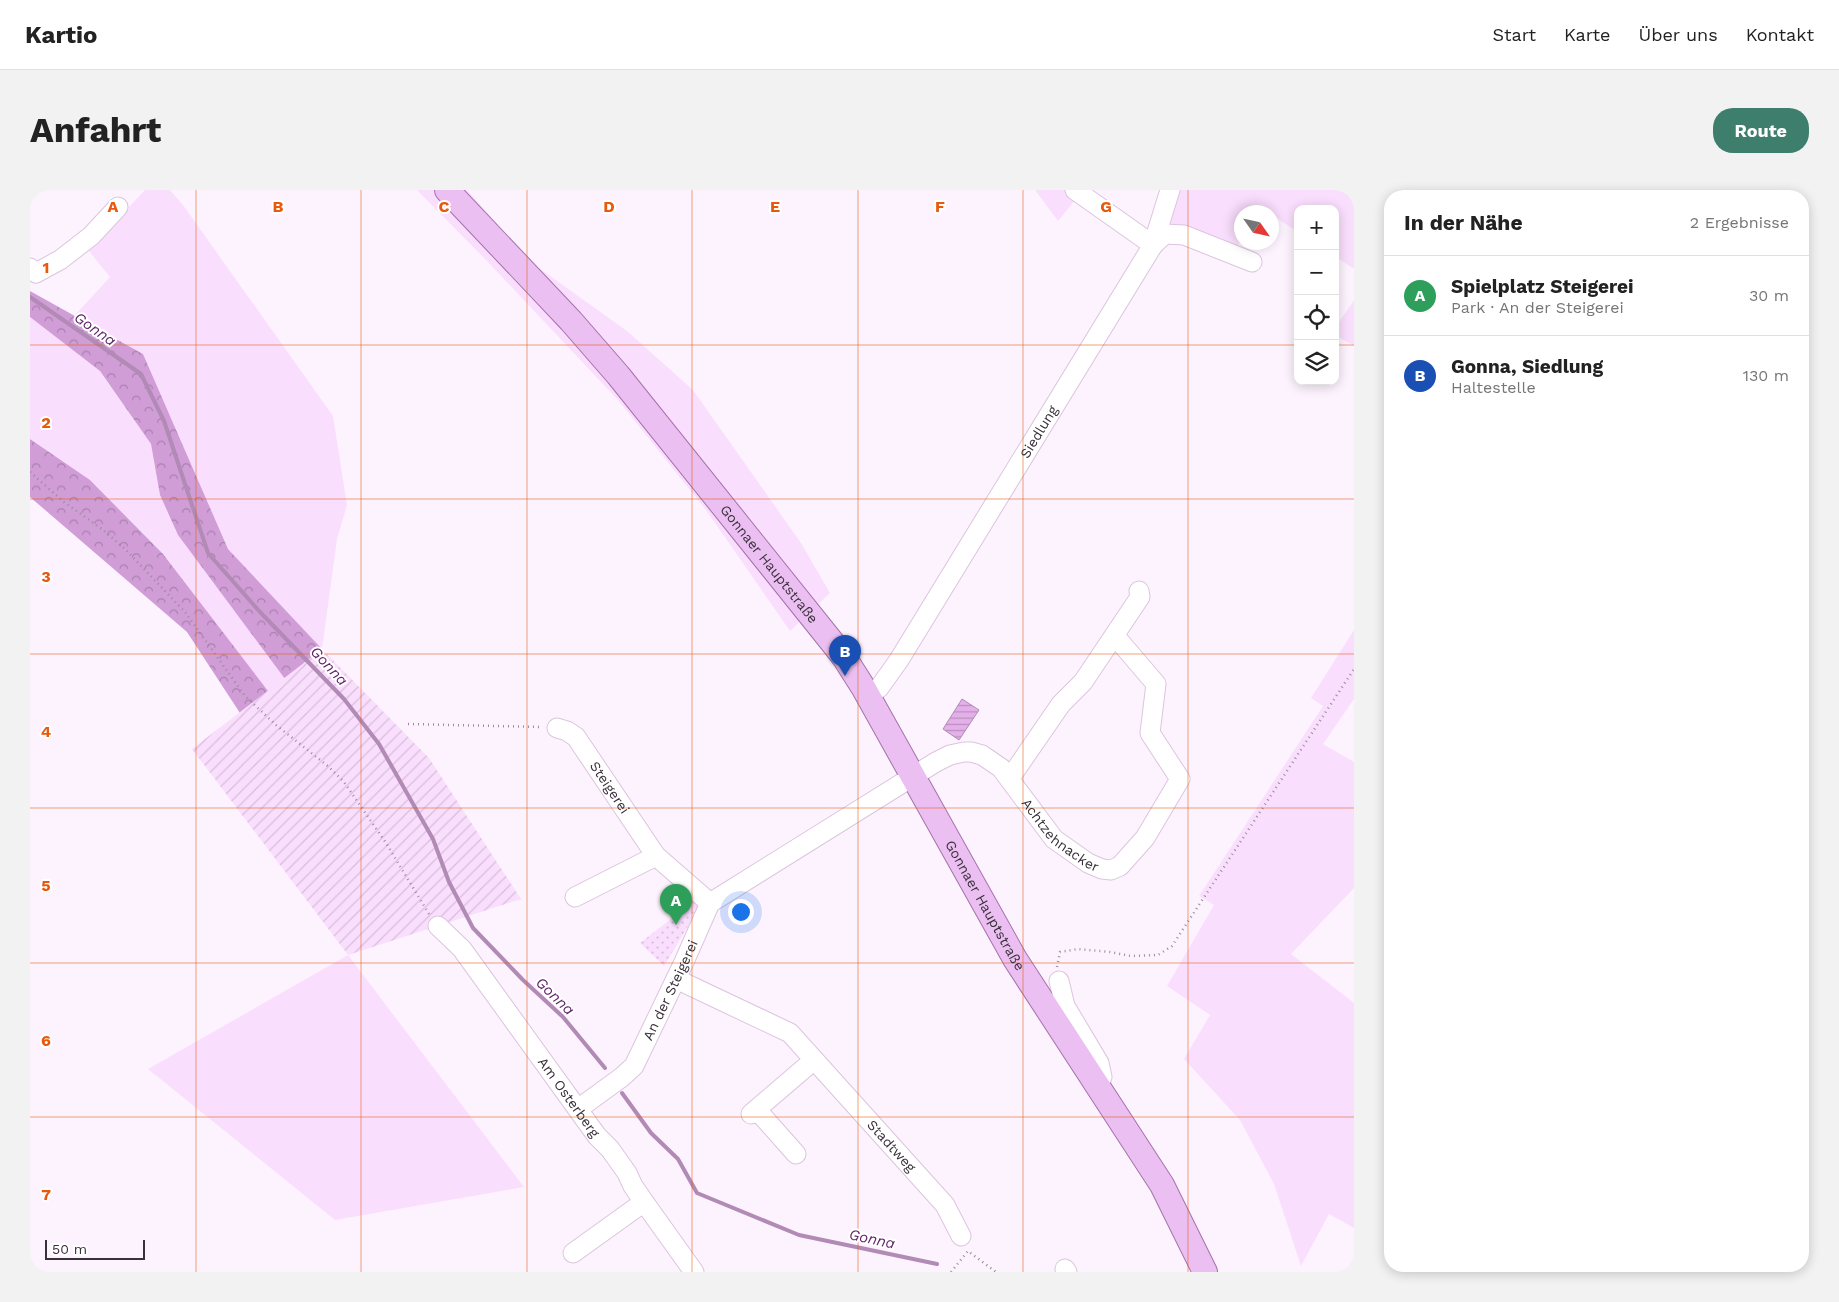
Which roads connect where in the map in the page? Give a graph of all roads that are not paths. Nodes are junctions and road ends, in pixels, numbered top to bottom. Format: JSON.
{"nodes":[{"id":1,"x":447,"y":190,"type":"edge"},
{"id":2,"x":1075,"y":190,"type":"edge"},
{"id":3,"x":1170,"y":190,"type":"edge"},
{"id":4,"x":118,"y":206,"type":"dead end"},
{"id":5,"x":1153,"y":245,"type":"junction"},
{"id":6,"x":1252,"y":262,"type":"dead end"},
{"id":7,"x":30,"y":268,"type":"edge"},
{"id":8,"x":1139,"y":591,"type":"dead end"},
{"id":9,"x":1115,"y":636,"type":"junction"},
{"id":10,"x":868,"y":695,"type":"junction"},
{"id":11,"x":557,"y":728,"type":"road end"},
{"id":12,"x":912,"y":776,"type":"junction"},
{"id":13,"x":1010,"y":778,"type":"junction"},
{"id":14,"x":656,"y":856,"type":"junction"},
{"id":15,"x":575,"y":897,"type":"dead end"},
{"id":16,"x":710,"y":903,"type":"junction"},
{"id":17,"x":438,"y":926,"type":"road end"},
{"id":18,"x":676,"y":979,"type":"junction"},
{"id":19,"x":1059,"y":981,"type":"road end"},
{"id":20,"x":814,"y":1060,"type":"junction"},
{"id":21,"x":1098,"y":1088,"type":"junction"},
{"id":22,"x":578,"y":1109,"type":"junction"},
{"id":23,"x":796,"y":1154,"type":"dead end"},
{"id":24,"x":644,"y":1202,"type":"junction"},
{"id":25,"x":961,"y":1236,"type":"dead end"},
{"id":26,"x":573,"y":1253,"type":"dead end"},
{"id":27,"x":694,"y":1272,"type":"edge"},
{"id":28,"x":1205,"y":1272,"type":"edge"}],
"edges":[{"from":1,"to":10,"type":"main road","name":"Gonnaer Hauptstraße"},
{"from":2,"to":5,"type":"street"},
{"from":3,"to":5,"type":"street","name":"Siedlung"},
{"from":4,"to":7,"type":"street"},
{"from":5,"to":6,"type":"street"},
{"from":5,"to":10,"type":"street","name":"Siedlung"},
{"from":8,"to":9,"type":"street"},
{"from":9,"to":13,"type":"street"},
{"from":9,"to":13,"type":"street","name":"Achtzehnacker"},
{"from":10,"to":12,"type":"main road","name":"Gonnaer Hauptstraße"},
{"from":11,"to":14,"type":"street","name":"Steigerei"},
{"from":12,"to":13,"type":"street","name":"Achtzehnacker"},
{"from":12,"to":16,"type":"street"},
{"from":12,"to":21,"type":"main road","name":"Gonnaer Hauptstraße"},
{"from":14,"to":15,"type":"street"},
{"from":14,"to":16,"type":"street","name":"Steigerei"},
{"from":16,"to":18,"type":"street","name":"An der Steigerei"},
{"from":17,"to":22,"type":"street","name":"Am Osterberg"},
{"from":18,"to":20,"type":"street","name":"Stadtweg"},
{"from":18,"to":22,"type":"street","name":"An der Steigerei"},
{"from":19,"to":21,"type":"street"},
{"from":20,"to":23,"type":"street"},
{"from":20,"to":25,"type":"street","name":"Stadtweg"},
{"from":21,"to":28,"type":"main road","name":"Gonnaer Hauptstraße"},
{"from":22,"to":24,"type":"street","name":"Am Osterberg"},
{"from":24,"to":26,"type":"street"},
{"from":24,"to":27,"type":"street","name":"Am Osterberg"}]}
